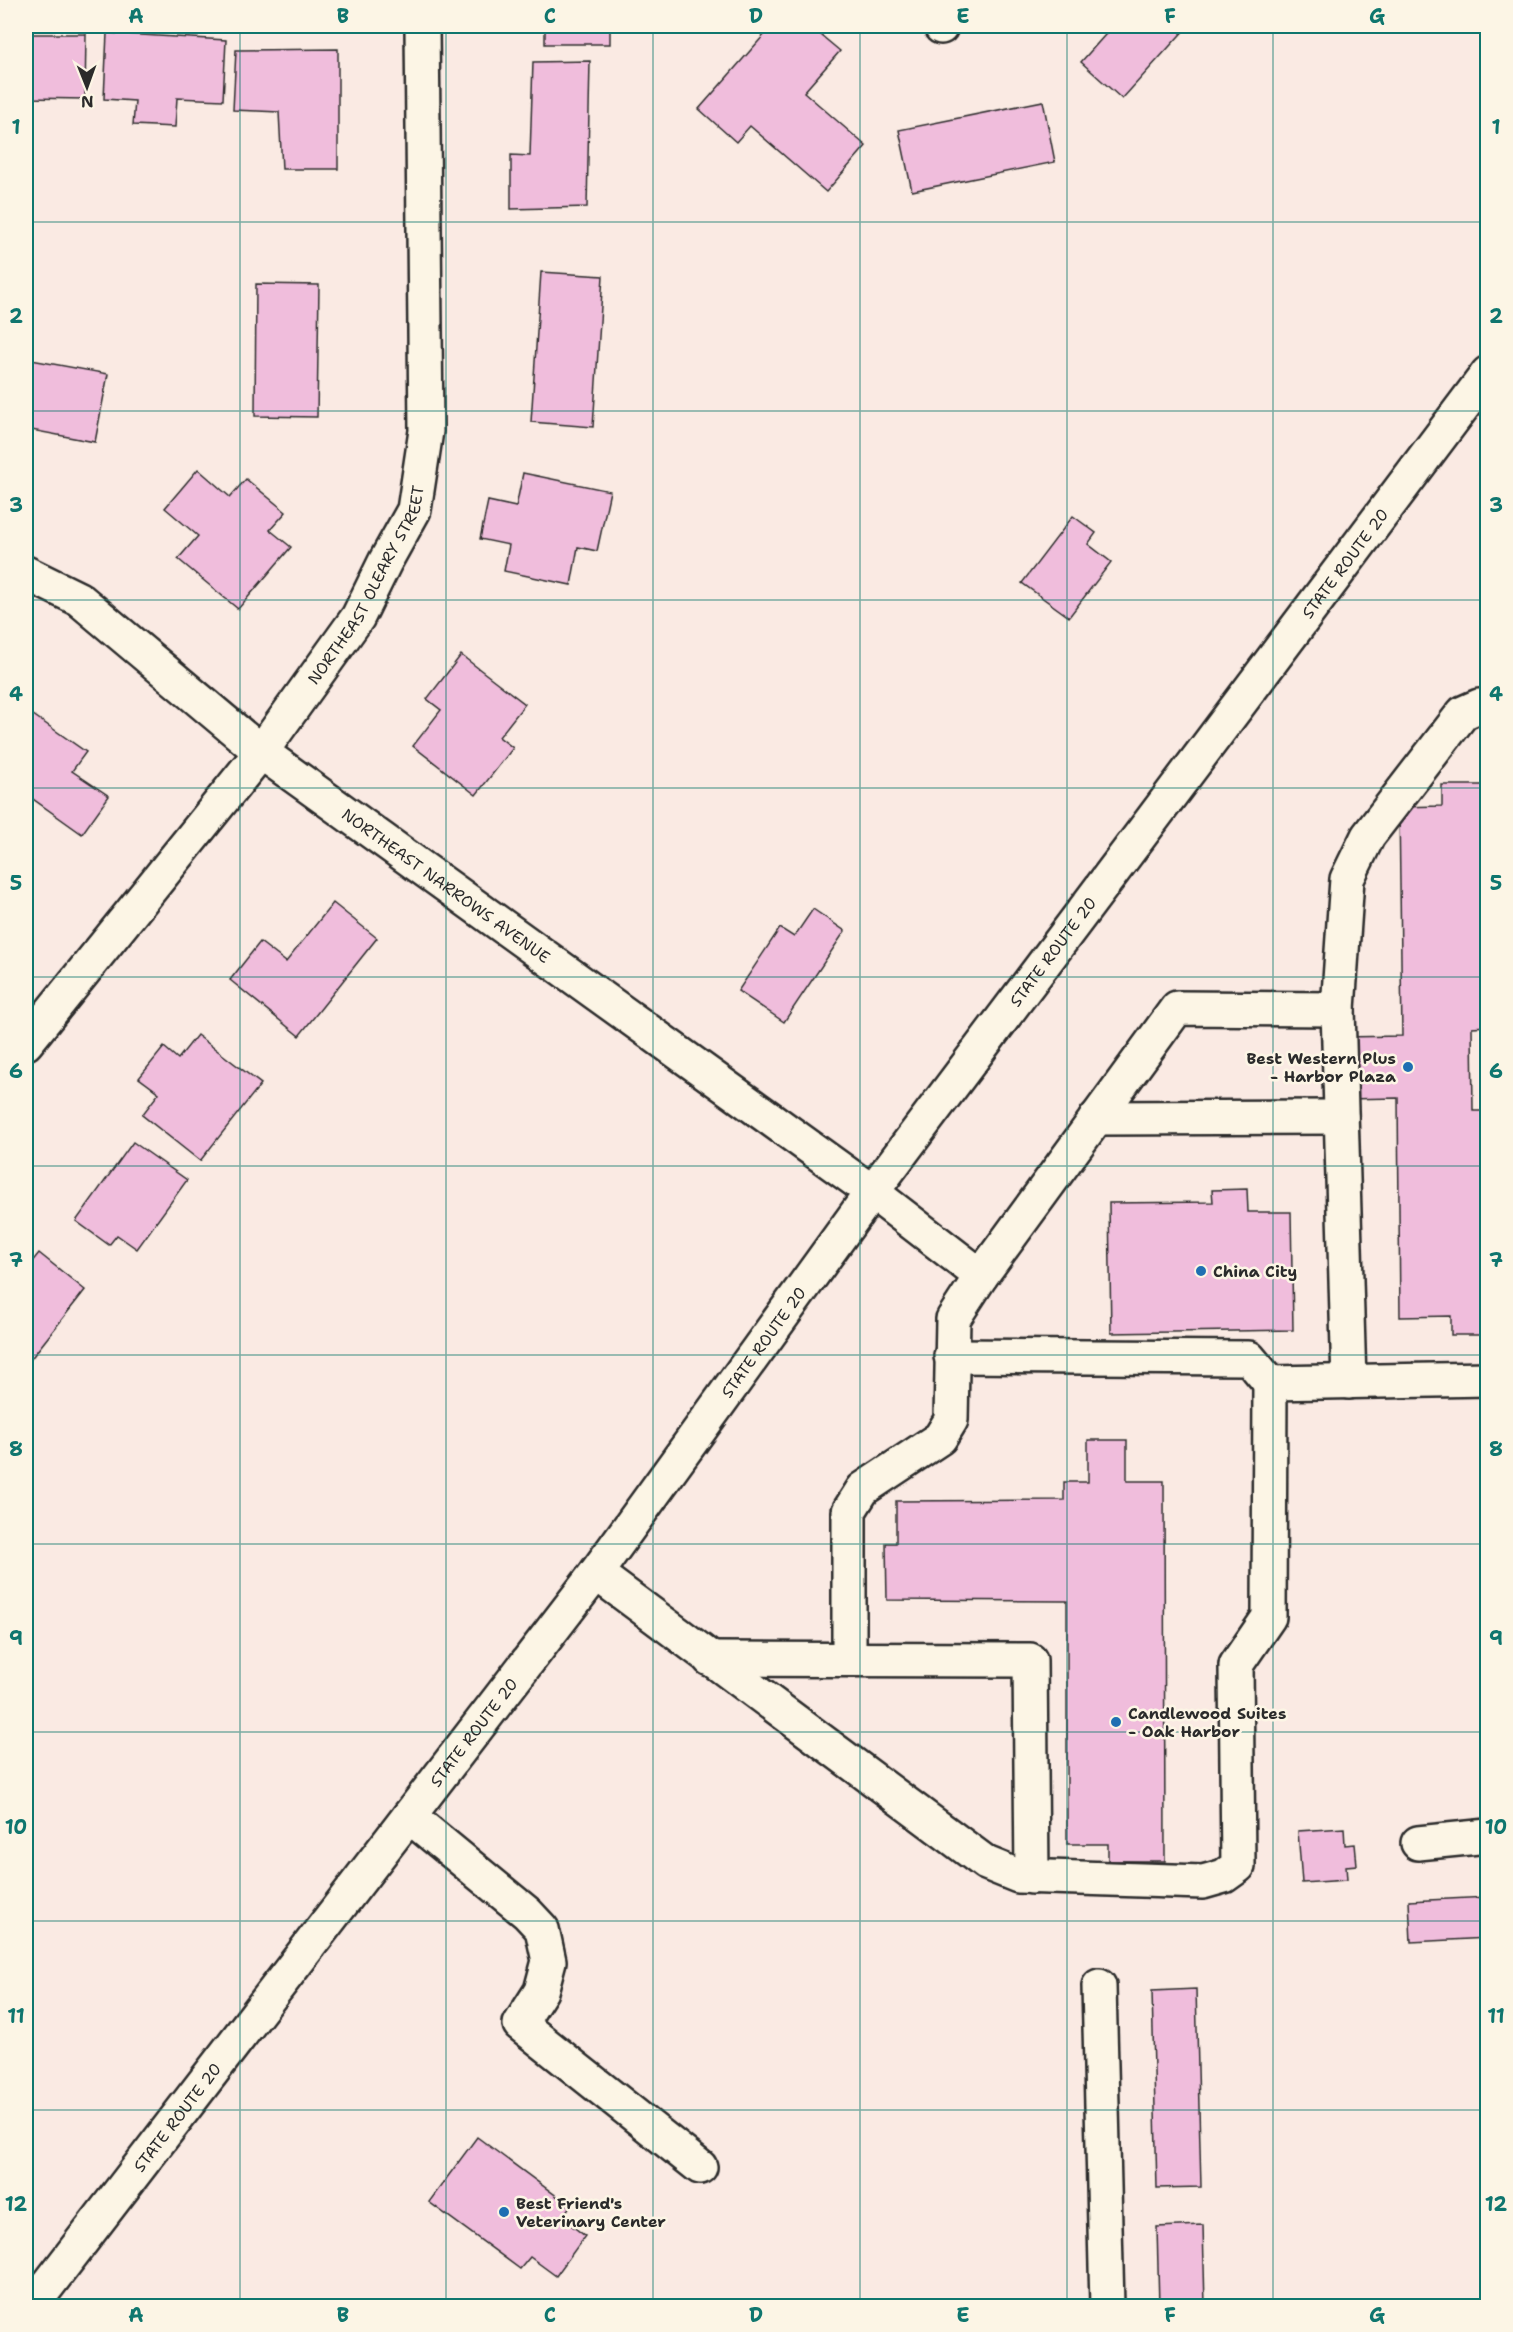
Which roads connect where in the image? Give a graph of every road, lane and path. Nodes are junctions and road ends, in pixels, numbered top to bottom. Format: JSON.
{"nodes":[{"id":1,"x":422,"y":26,"type":"edge"},
{"id":2,"x":1488,"y":373,"type":"edge"},
{"id":3,"x":26,"y":573,"type":"edge"},
{"id":4,"x":1488,"y":706,"type":"edge"},
{"id":5,"x":261,"y":752,"type":"junction"},
{"id":6,"x":1338,"y":1009,"type":"junction"},
{"id":7,"x":26,"y":1043,"type":"edge"},
{"id":8,"x":1341,"y":1117,"type":"junction"},
{"id":9,"x":1096,"y":1118,"type":"junction"},
{"id":10,"x":872,"y":1192,"type":"junction"},
{"id":11,"x":981,"y":1276,"type":"junction"},
{"id":12,"x":951,"y":1356,"type":"junction"},
{"id":13,"x":1488,"y":1379,"type":"edge"},
{"id":14,"x":1350,"y":1382,"type":"junction"},
{"id":15,"x":1270,"y":1383,"type":"junction"},
{"id":16,"x":596,"y":1573,"type":"junction"},
{"id":17,"x":710,"y":1659,"type":"junction"},
{"id":18,"x":849,"y":1659,"type":"junction"},
{"id":19,"x":408,"y":1816,"type":"junction"},
{"id":20,"x":1488,"y":1836,"type":"edge"},
{"id":21,"x":1418,"y":1843,"type":"dead end"},
{"id":22,"x":1032,"y":1877,"type":"junction"},
{"id":23,"x":1099,"y":1986,"type":"dead end"},
{"id":24,"x":700,"y":2167,"type":"dead end"},
{"id":25,"x":32,"y":2307,"type":"edge"},
{"id":26,"x":1107,"y":2307,"type":"edge"}],
"edges":[{"from":1,"to":5,"type":"main road","name":"NORTHEAST OLEARY STREET"},
{"from":2,"to":10,"type":"main road","name":"STATE ROUTE 20"},
{"from":3,"to":5,"type":"main road","name":"NORTHEAST NARROWS AVENUE"},
{"from":4,"to":6,"type":"main road"},
{"from":5,"to":7,"type":"main road","name":"NORTHEAST OLEARY STREET"},
{"from":5,"to":10,"type":"main road","name":"NORTHEAST NARROWS AVENUE"},
{"from":6,"to":8,"type":"main road"},
{"from":6,"to":9,"type":"main road"},
{"from":8,"to":9,"type":"main road"},
{"from":8,"to":14,"type":"main road"},
{"from":9,"to":11,"type":"main road"},
{"from":10,"to":11,"type":"main road","name":"NORTHEAST NARROWS AVENUE"},
{"from":10,"to":16,"type":"main road","name":"STATE ROUTE 20"},
{"from":11,"to":12,"type":"main road"},
{"from":12,"to":15,"type":"main road"},
{"from":12,"to":18,"type":"main road"},
{"from":13,"to":14,"type":"main road"},
{"from":14,"to":15,"type":"main road"},
{"from":15,"to":22,"type":"main road"},
{"from":16,"to":17,"type":"main road"},
{"from":16,"to":19,"type":"main road","name":"STATE ROUTE 20"},
{"from":17,"to":18,"type":"main road"},
{"from":17,"to":22,"type":"main road"},
{"from":18,"to":22,"type":"main road"},
{"from":19,"to":24,"type":"main road"},
{"from":19,"to":25,"type":"main road","name":"STATE ROUTE 20"},
{"from":20,"to":21,"type":"main road"},
{"from":23,"to":26,"type":"main road"}]}
